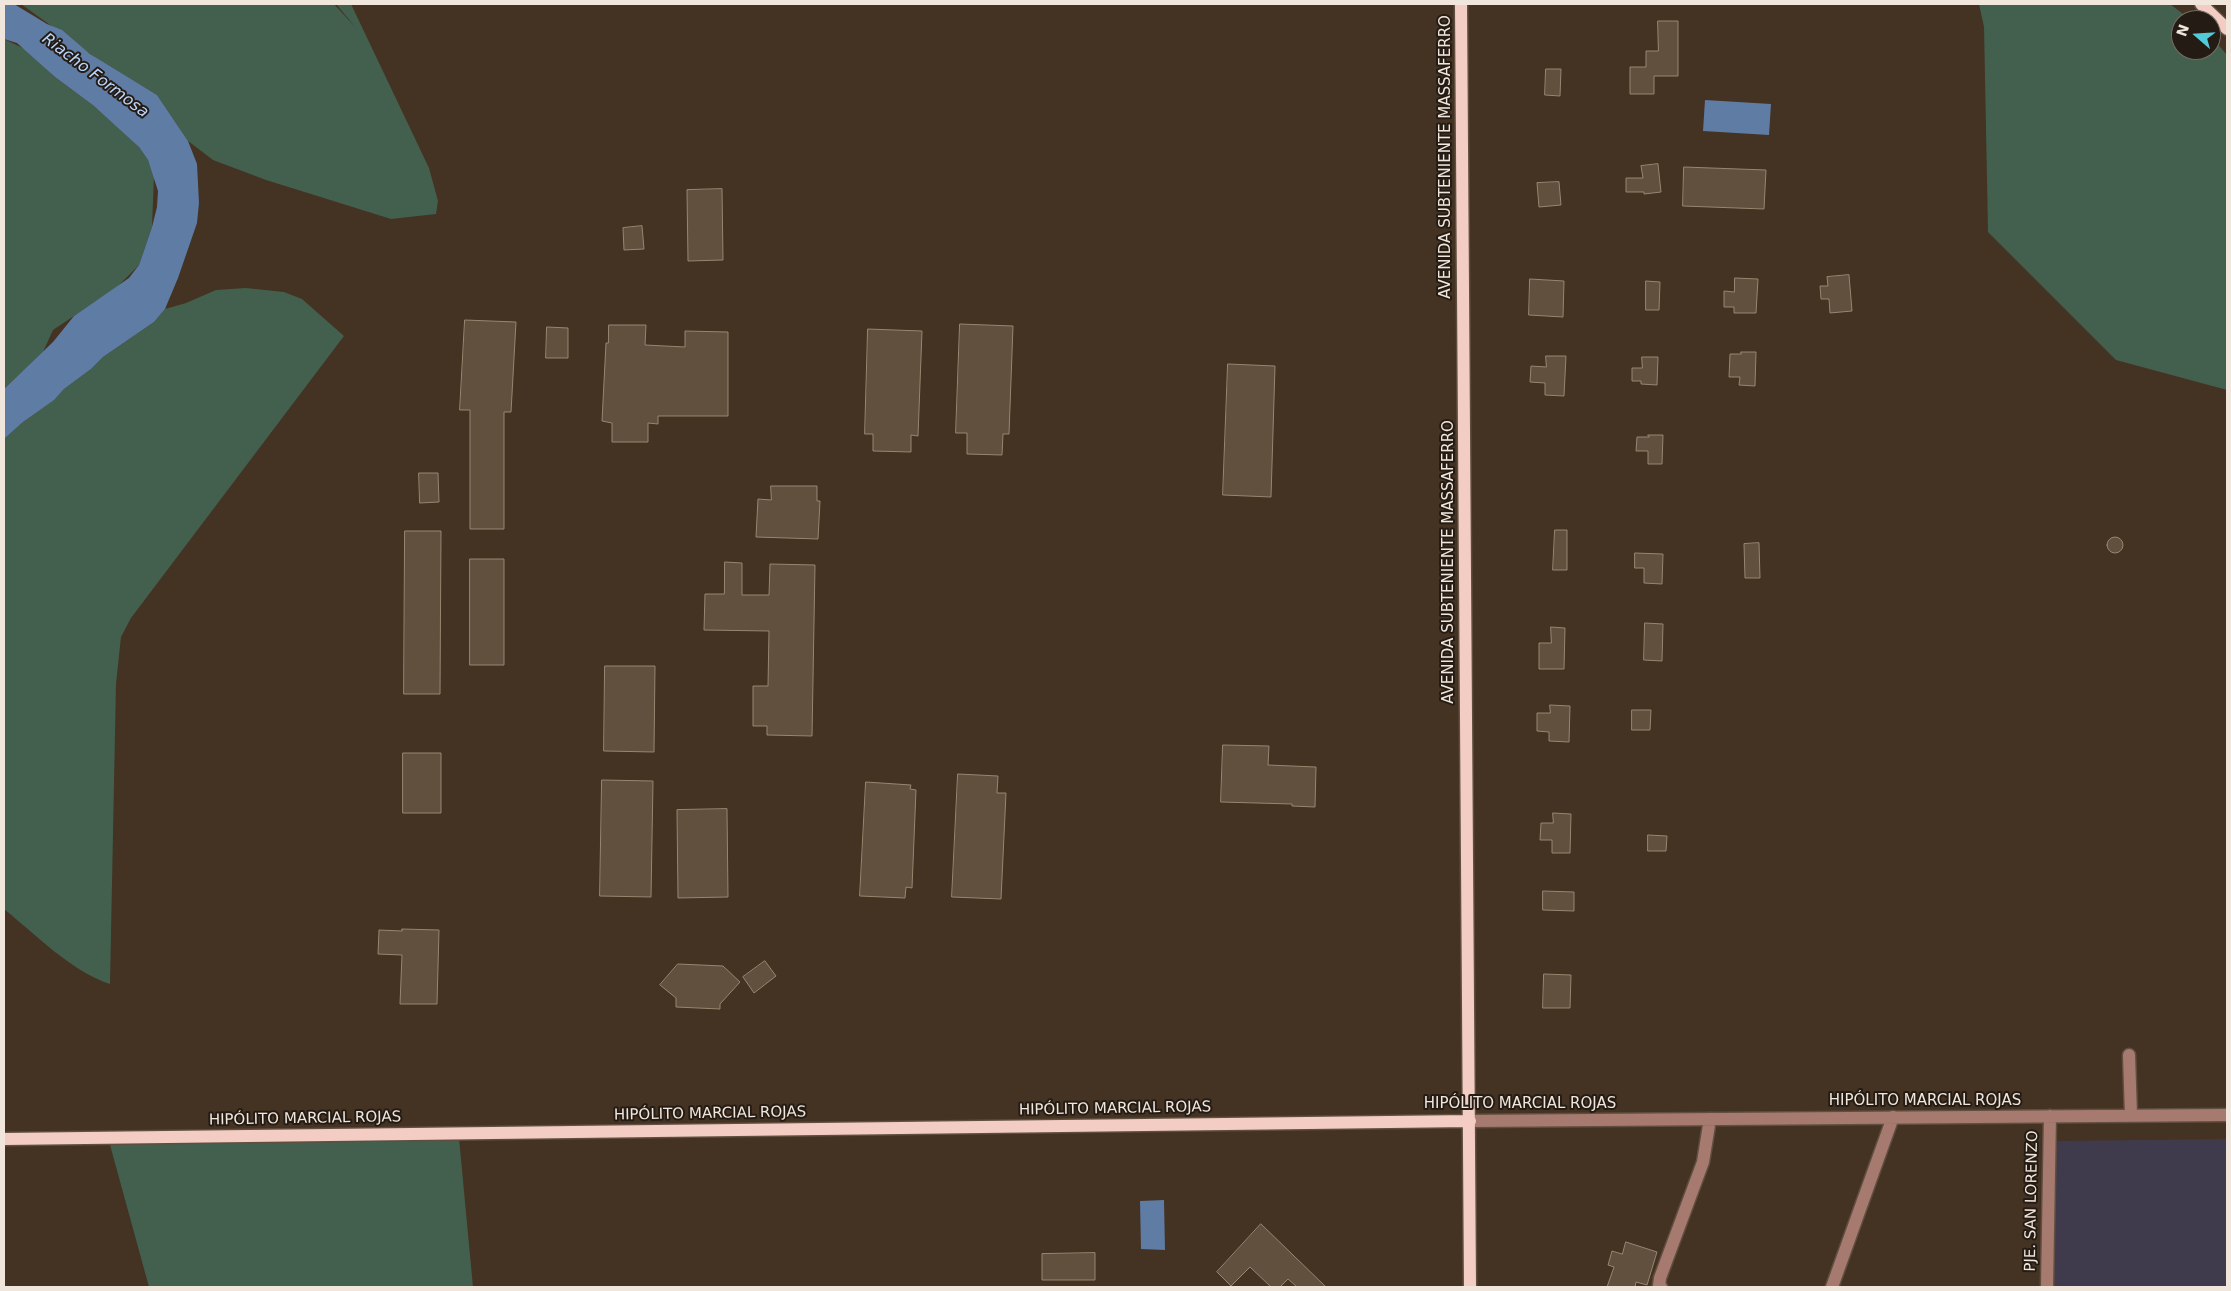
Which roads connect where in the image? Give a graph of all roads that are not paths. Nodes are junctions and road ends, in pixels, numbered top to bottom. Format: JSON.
{"nodes":[{"id":1,"x":1461,"y":4,"type":"edge"},
{"id":2,"x":2201,"y":4,"type":"edge"},
{"id":3,"x":2227,"y":29,"type":"edge"},
{"id":4,"x":2128,"y":1055,"type":"dead end"},
{"id":5,"x":2227,"y":1115,"type":"edge"},
{"id":6,"x":2050,"y":1116,"type":"junction"},
{"id":7,"x":2131,"y":1116,"type":"junction"},
{"id":8,"x":1893,"y":1117,"type":"junction"},
{"id":9,"x":1710,"y":1119,"type":"junction"},
{"id":10,"x":1470,"y":1121,"type":"junction"},
{"id":11,"x":4,"y":1139,"type":"edge"},
{"id":12,"x":1660,"y":1286,"type":"edge"},
{"id":13,"x":1470,"y":1287,"type":"edge"},
{"id":14,"x":1832,"y":1287,"type":"edge"},
{"id":15,"x":2047,"y":1287,"type":"edge"}],
"edges":[{"from":1,"to":10,"type":"main road","name":"AVENIDA SUBTENIENTE MASSAFERRO"},
{"from":2,"to":3,"type":"main road"},
{"from":4,"to":7,"type":"street"},
{"from":5,"to":7,"type":"street","name":"HIPÓLITO MARCIAL ROJAS"},
{"from":6,"to":7,"type":"street","name":"HIPÓLITO MARCIAL ROJAS"},
{"from":6,"to":8,"type":"street","name":"HIPÓLITO MARCIAL ROJAS"},
{"from":6,"to":15,"type":"street","name":"PJE. SAN LORENZO"},
{"from":8,"to":9,"type":"street","name":"HIPÓLITO MARCIAL ROJAS"},
{"from":8,"to":14,"type":"street"},
{"from":9,"to":10,"type":"street","name":"HIPÓLITO MARCIAL ROJAS"},
{"from":9,"to":12,"type":"street"},
{"from":10,"to":11,"type":"main road","name":"HIPÓLITO MARCIAL ROJAS"},
{"from":10,"to":13,"type":"main road","name":"AVENIDA SUBTENIENTE MASSAFERRO"}]}
